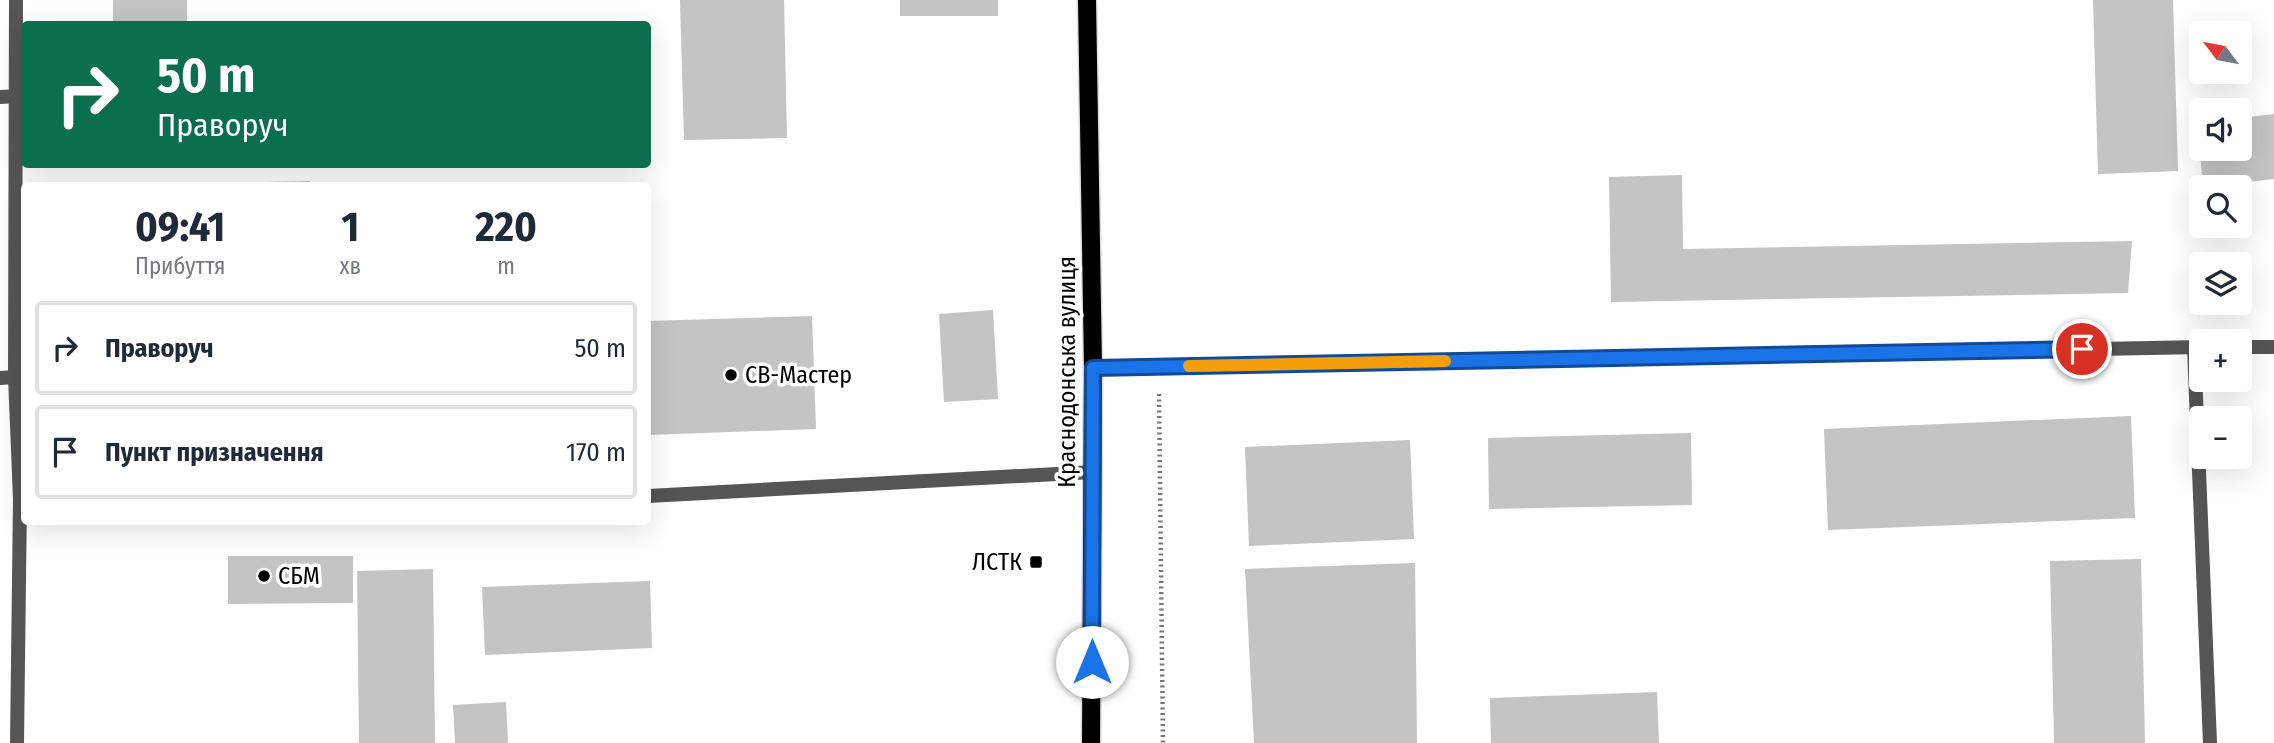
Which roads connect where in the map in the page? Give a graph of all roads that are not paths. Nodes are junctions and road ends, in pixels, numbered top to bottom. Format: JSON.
{"nodes":[{"id":1,"x":16,"y":0,"type":"edge"},
{"id":2,"x":1087,"y":0,"type":"edge"},
{"id":3,"x":18,"y":96,"type":"junction"},
{"id":4,"x":0,"y":97,"type":"edge"},
{"id":5,"x":2189,"y":347,"type":"edge"},
{"id":6,"x":2252,"y":347,"type":"edge"},
{"id":7,"x":2274,"y":347,"type":"edge"},
{"id":8,"x":1093,"y":368,"type":"junction"},
{"id":9,"x":15,"y":377,"type":"junction"},
{"id":10,"x":0,"y":378,"type":"edge"},
{"id":11,"x":2199,"y":392,"type":"edge"},
{"id":12,"x":1093,"y":472,"type":"junction"},
{"id":13,"x":21,"y":482,"type":"edge"},
{"id":14,"x":651,"y":496,"type":"edge"},
{"id":15,"x":21,"y":525,"type":"edge"},
{"id":16,"x":17,"y":743,"type":"edge"},
{"id":17,"x":1091,"y":743,"type":"edge"},
{"id":18,"x":2210,"y":743,"type":"edge"}],
"edges":[{"from":1,"to":3,"type":"street"},
{"from":2,"to":8,"type":"main road","name":"Краснодонська вулиця"},
{"from":3,"to":4,"type":"street"},
{"from":3,"to":9,"type":"street"},
{"from":5,"to":8,"type":"street"},
{"from":6,"to":7,"type":"street"},
{"from":8,"to":12,"type":"main road","name":"Краснодонська вулиця"},
{"from":9,"to":10,"type":"street"},
{"from":9,"to":13,"type":"street"},
{"from":11,"to":18,"type":"street"},
{"from":12,"to":14,"type":"street"},
{"from":12,"to":17,"type":"main road","name":"Краснодонська вулиця"},
{"from":15,"to":16,"type":"street"}]}
